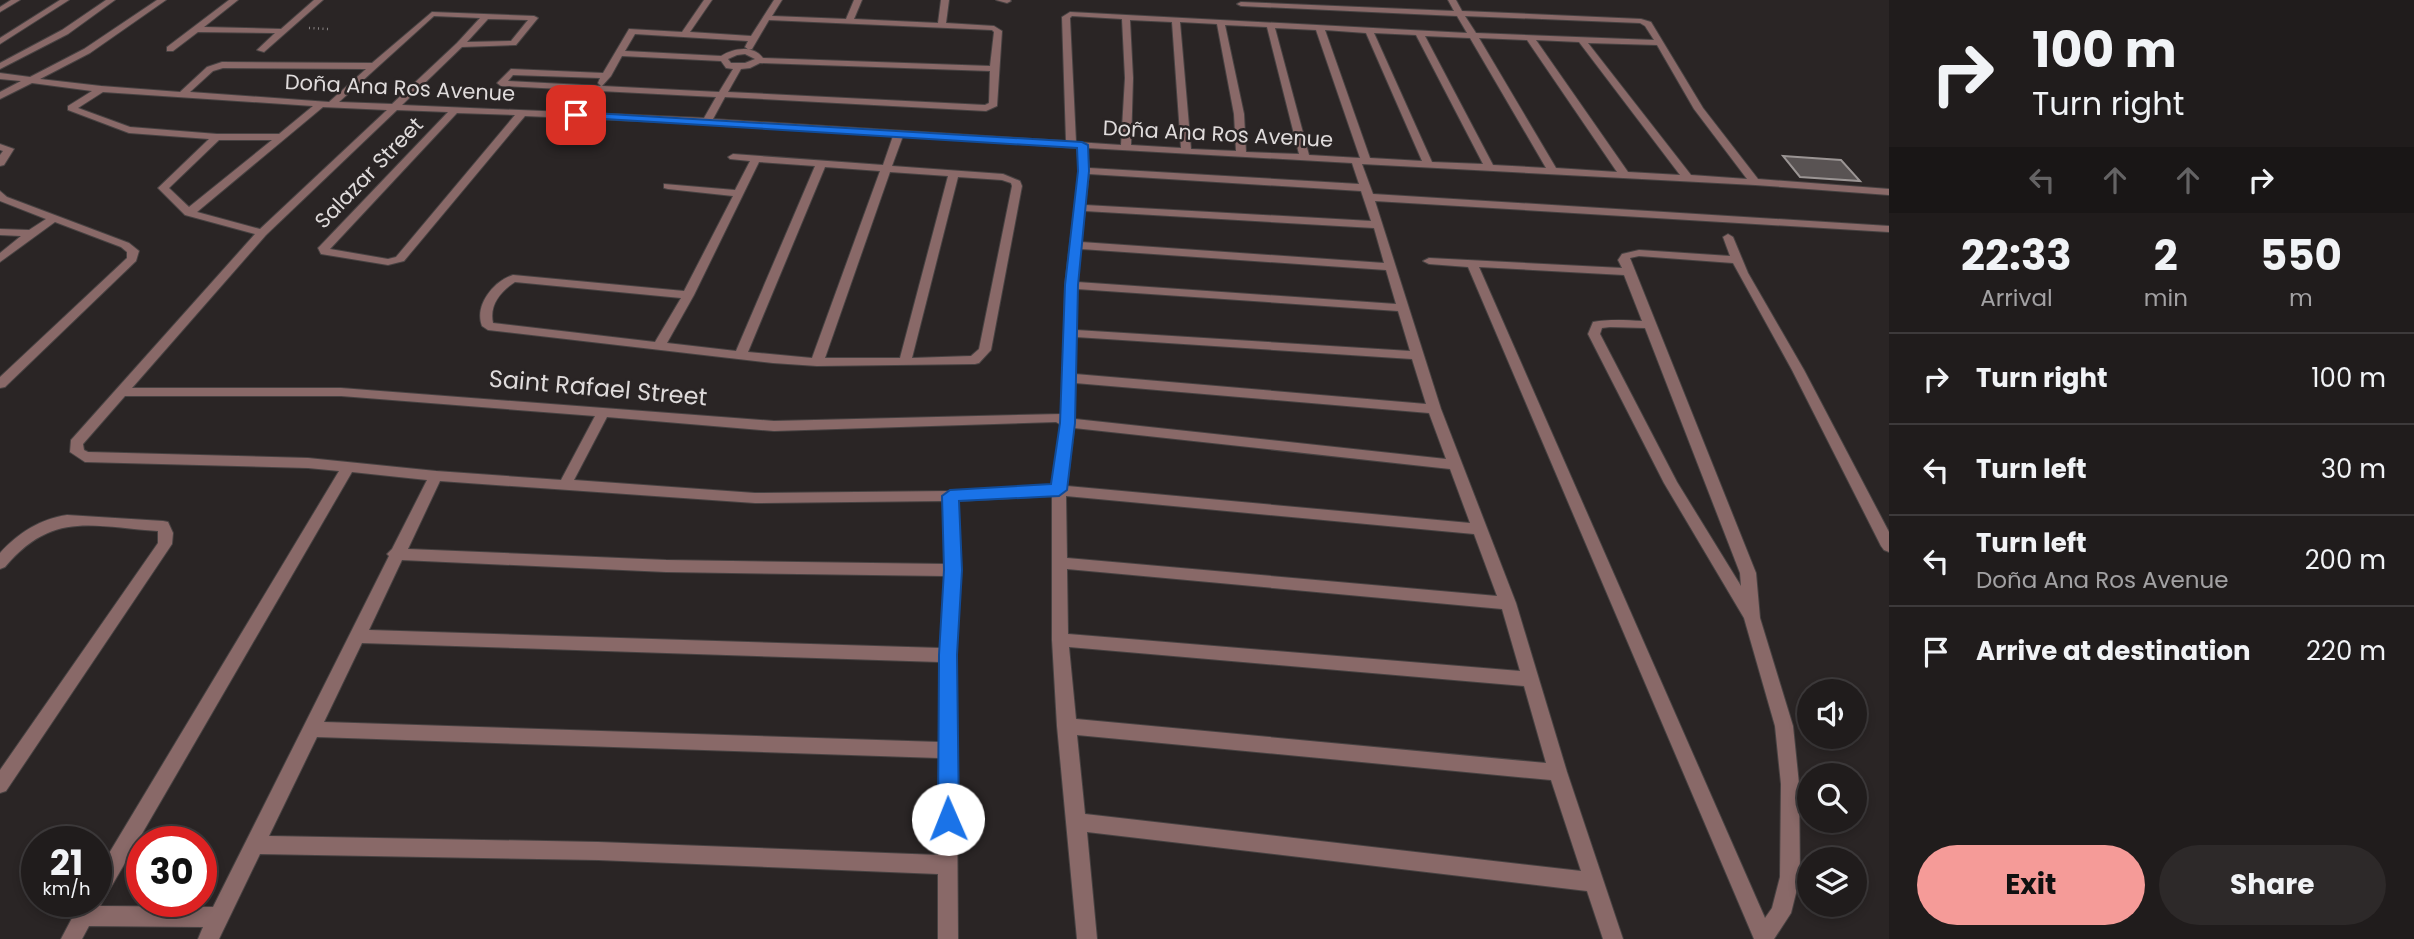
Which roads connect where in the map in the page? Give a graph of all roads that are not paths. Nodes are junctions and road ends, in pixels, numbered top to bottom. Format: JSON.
{"nodes":[{"id":1,"x":16,"y":0,"type":"edge"},
{"id":2,"x":65,"y":0,"type":"edge"},
{"id":3,"x":111,"y":0,"type":"edge"},
{"id":4,"x":162,"y":0,"type":"edge"},
{"id":5,"x":234,"y":0,"type":"edge"},
{"id":6,"x":319,"y":0,"type":"edge"},
{"id":7,"x":708,"y":0,"type":"edge"},
{"id":8,"x":778,"y":0,"type":"edge"},
{"id":9,"x":858,"y":0,"type":"edge"},
{"id":10,"x":945,"y":0,"type":"edge"},
{"id":11,"x":1000,"y":0,"type":"edge"},
{"id":12,"x":1452,"y":0,"type":"edge"},
{"id":13,"x":1007,"y":1,"type":"edge"},
{"id":14,"x":1240,"y":2,"type":"edge"},
{"id":15,"x":0,"y":10,"type":"edge"},
{"id":16,"x":1458,"y":13,"type":"junction"},
{"id":17,"x":486,"y":16,"type":"junction"},
{"id":18,"x":1126,"y":16,"type":"junction"},
{"id":19,"x":768,"y":18,"type":"junction"},
{"id":20,"x":1176,"y":18,"type":"junction"},
{"id":21,"x":849,"y":21,"type":"junction"},
{"id":22,"x":1220,"y":21,"type":"junction"},
{"id":23,"x":1246,"y":23,"type":"junction"},
{"id":24,"x":942,"y":25,"type":"junction"},
{"id":25,"x":1270,"y":25,"type":"junction"},
{"id":26,"x":195,"y":29,"type":"junction"},
{"id":27,"x":1320,"y":29,"type":"junction"},
{"id":28,"x":283,"y":31,"type":"junction"},
{"id":29,"x":1369,"y":31,"type":"junction"},
{"id":30,"x":1419,"y":33,"type":"junction"},
{"id":31,"x":685,"y":34,"type":"junction"},
{"id":32,"x":1474,"y":36,"type":"junction"},
{"id":33,"x":753,"y":38,"type":"junction"},
{"id":34,"x":1530,"y":38,"type":"junction"},
{"id":35,"x":1582,"y":40,"type":"junction"},
{"id":36,"x":0,"y":42,"type":"edge"},
{"id":37,"x":1657,"y":43,"type":"junction"},
{"id":38,"x":460,"y":45,"type":"junction"},
{"id":39,"x":170,"y":48,"type":"dead end"},
{"id":40,"x":261,"y":50,"type":"dead end"},
{"id":41,"x":747,"y":51,"type":"junction"},
{"id":42,"x":618,"y":53,"type":"junction"},
{"id":43,"x":723,"y":59,"type":"junction"},
{"id":44,"x":759,"y":60,"type":"junction"},
{"id":45,"x":0,"y":66,"type":"edge"},
{"id":46,"x":374,"y":66,"type":"junction"},
{"id":47,"x":738,"y":67,"type":"junction"},
{"id":48,"x":994,"y":69,"type":"junction"},
{"id":49,"x":0,"y":76,"type":"edge"},
{"id":50,"x":607,"y":76,"type":"junction"},
{"id":51,"x":33,"y":80,"type":"junction"},
{"id":52,"x":101,"y":89,"type":"junction"},
{"id":53,"x":597,"y":90,"type":"junction"},
{"id":54,"x":182,"y":95,"type":"junction"},
{"id":55,"x":721,"y":95,"type":"junction"},
{"id":56,"x":0,"y":96,"type":"edge"},
{"id":57,"x":327,"y":104,"type":"junction"},
{"id":58,"x":393,"y":106,"type":"junction"},
{"id":59,"x":455,"y":110,"type":"junction"},
{"id":60,"x":523,"y":113,"type":"junction"},
{"id":61,"x":707,"y":121,"type":"junction"},
{"id":62,"x":899,"y":133,"type":"junction"},
{"id":63,"x":282,"y":137,"type":"junction"},
{"id":64,"x":217,"y":138,"type":"junction"},
{"id":65,"x":1077,"y":145,"type":"junction"},
{"id":66,"x":0,"y":147,"type":"edge"},
{"id":67,"x":1126,"y":148,"type":"junction"},
{"id":68,"x":1186,"y":152,"type":"junction"},
{"id":69,"x":1241,"y":154,"type":"junction"},
{"id":70,"x":733,"y":157,"type":"dead end"},
{"id":71,"x":1305,"y":158,"type":"junction"},
{"id":72,"x":756,"y":159,"type":"junction"},
{"id":73,"x":1361,"y":161,"type":"junction"},
{"id":74,"x":0,"y":163,"type":"edge"},
{"id":75,"x":821,"y":164,"type":"junction"},
{"id":76,"x":1428,"y":164,"type":"junction"},
{"id":77,"x":1489,"y":167,"type":"junction"},
{"id":78,"x":888,"y":168,"type":"junction"},
{"id":79,"x":1084,"y":171,"type":"junction"},
{"id":80,"x":1553,"y":171,"type":"junction"},
{"id":81,"x":954,"y":173,"type":"junction"},
{"id":82,"x":1624,"y":174,"type":"junction"},
{"id":83,"x":1688,"y":178,"type":"junction"},
{"id":84,"x":1755,"y":182,"type":"junction"},
{"id":85,"x":668,"y":186,"type":"dead end"},
{"id":86,"x":1367,"y":192,"type":"junction"},
{"id":87,"x":1889,"y":192,"type":"edge"},
{"id":88,"x":737,"y":193,"type":"junction"},
{"id":89,"x":1,"y":197,"type":"edge"},
{"id":90,"x":1081,"y":208,"type":"junction"},
{"id":91,"x":190,"y":213,"type":"junction"},
{"id":92,"x":55,"y":218,"type":"junction"},
{"id":93,"x":1378,"y":225,"type":"junction"},
{"id":94,"x":1889,"y":229,"type":"edge"},
{"id":95,"x":0,"y":232,"type":"edge"},
{"id":96,"x":31,"y":233,"type":"junction"},
{"id":97,"x":262,"y":233,"type":"junction"},
{"id":98,"x":1728,"y":237,"type":"dead end"},
{"id":99,"x":1075,"y":245,"type":"junction"},
{"id":100,"x":0,"y":259,"type":"edge"},
{"id":101,"x":1736,"y":260,"type":"junction"},
{"id":102,"x":1429,"y":261,"type":"dead end"},
{"id":103,"x":1472,"y":263,"type":"junction"},
{"id":104,"x":1389,"y":267,"type":"junction"},
{"id":105,"x":1629,"y":272,"type":"junction"},
{"id":106,"x":1071,"y":285,"type":"junction"},
{"id":107,"x":688,"y":295,"type":"junction"},
{"id":108,"x":1402,"y":309,"type":"junction"},
{"id":109,"x":1650,"y":326,"type":"junction"},
{"id":110,"x":1070,"y":333,"type":"junction"},
{"id":111,"x":660,"y":344,"type":"junction"},
{"id":112,"x":741,"y":354,"type":"junction"},
{"id":113,"x":1416,"y":355,"type":"junction"},
{"id":114,"x":817,"y":362,"type":"junction"},
{"id":115,"x":905,"y":362,"type":"junction"},
{"id":116,"x":1068,"y":378,"type":"junction"},
{"id":117,"x":0,"y":384,"type":"edge"},
{"id":118,"x":123,"y":392,"type":"junction"},
{"id":119,"x":1434,"y":409,"type":"junction"},
{"id":120,"x":604,"y":411,"type":"junction"},
{"id":121,"x":1068,"y":423,"type":"junction"},
{"id":122,"x":1454,"y":464,"type":"junction"},
{"id":123,"x":348,"y":467,"type":"junction"},
{"id":124,"x":436,"y":476,"type":"junction"},
{"id":125,"x":565,"y":485,"type":"junction"},
{"id":126,"x":1059,"y":490,"type":"junction"},
{"id":127,"x":950,"y":496,"type":"junction"},
{"id":128,"x":1479,"y":529,"type":"junction"},
{"id":129,"x":1889,"y":547,"type":"edge"},
{"id":130,"x":395,"y":554,"type":"junction"},
{"id":131,"x":0,"y":563,"type":"edge"},
{"id":132,"x":1061,"y":563,"type":"junction"},
{"id":133,"x":953,"y":570,"type":"junction"},
{"id":134,"x":1507,"y":603,"type":"junction"},
{"id":135,"x":1752,"y":618,"type":"junction"},
{"id":136,"x":357,"y":636,"type":"junction"},
{"id":137,"x":1060,"y":640,"type":"junction"},
{"id":138,"x":948,"y":655,"type":"junction"},
{"id":139,"x":1531,"y":678,"type":"junction"},
{"id":140,"x":1066,"y":726,"type":"junction"},
{"id":141,"x":311,"y":729,"type":"junction"},
{"id":142,"x":947,"y":750,"type":"junction"},
{"id":143,"x":1558,"y":772,"type":"junction"},
{"id":144,"x":0,"y":785,"type":"edge"},
{"id":145,"x":1077,"y":822,"type":"junction"},
{"id":146,"x":254,"y":845,"type":"junction"},
{"id":147,"x":949,"y":865,"type":"junction"},
{"id":148,"x":112,"y":867,"type":"edge"},
{"id":149,"x":1593,"y":882,"type":"junction"},
{"id":150,"x":83,"y":917,"type":"edge"},
{"id":151,"x":217,"y":917,"type":"joint"},
{"id":152,"x":1764,"y":938,"type":"edge"},
{"id":153,"x":71,"y":939,"type":"edge"},
{"id":154,"x":208,"y":939,"type":"edge"},
{"id":155,"x":948,"y":939,"type":"edge"},
{"id":156,"x":1087,"y":939,"type":"edge"},
{"id":157,"x":1613,"y":939,"type":"edge"}],
"edges":[{"from":1,"to":15,"type":"street"},
{"from":2,"to":36,"type":"street"},
{"from":3,"to":45,"type":"street"},
{"from":4,"to":51,"type":"street"},
{"from":5,"to":26,"type":"street"},
{"from":6,"to":28,"type":"street"},
{"from":7,"to":31,"type":"street"},
{"from":8,"to":19,"type":"street"},
{"from":9,"to":21,"type":"street"},
{"from":10,"to":24,"type":"street"},
{"from":11,"to":13,"type":"street"},
{"from":12,"to":16,"type":"street"},
{"from":14,"to":16,"type":"street"},
{"from":14,"to":23,"type":"street"},
{"from":16,"to":32,"type":"street"},
{"from":16,"to":37,"type":"street"},
{"from":17,"to":38,"type":"street"},
{"from":17,"to":38,"type":"street"},
{"from":17,"to":46,"type":"street"},
{"from":18,"to":20,"type":"street"},
{"from":18,"to":65,"type":"street"},
{"from":18,"to":67,"type":"street"},
{"from":19,"to":21,"type":"street"},
{"from":19,"to":33,"type":"street"},
{"from":20,"to":22,"type":"street"},
{"from":20,"to":68,"type":"street"},
{"from":21,"to":24,"type":"street"},
{"from":22,"to":23,"type":"street"},
{"from":22,"to":69,"type":"street"},
{"from":23,"to":25,"type":"street"},
{"from":24,"to":48,"type":"street"},
{"from":25,"to":27,"type":"street"},
{"from":25,"to":71,"type":"street"},
{"from":26,"to":28,"type":"street"},
{"from":26,"to":39,"type":"street"},
{"from":27,"to":29,"type":"street"},
{"from":27,"to":73,"type":"street"},
{"from":28,"to":40,"type":"street"},
{"from":29,"to":30,"type":"street"},
{"from":29,"to":76,"type":"street"},
{"from":30,"to":32,"type":"street"},
{"from":30,"to":77,"type":"street"},
{"from":31,"to":33,"type":"street"},
{"from":31,"to":42,"type":"street"},
{"from":32,"to":34,"type":"street"},
{"from":32,"to":80,"type":"street"},
{"from":33,"to":41,"type":"street"},
{"from":34,"to":35,"type":"street"},
{"from":34,"to":82,"type":"street"},
{"from":35,"to":37,"type":"street"},
{"from":35,"to":83,"type":"street"},
{"from":37,"to":84,"type":"street"},
{"from":38,"to":58,"type":"street"},
{"from":41,"to":43,"type":"street"},
{"from":41,"to":44,"type":"street"},
{"from":42,"to":43,"type":"street"},
{"from":42,"to":50,"type":"street"},
{"from":43,"to":47,"type":"street"},
{"from":44,"to":47,"type":"street"},
{"from":44,"to":48,"type":"street"},
{"from":46,"to":54,"type":"street"},
{"from":46,"to":57,"type":"street"},
{"from":47,"to":55,"type":"street"},
{"from":48,"to":55,"type":"street"},
{"from":49,"to":51,"type":"street","name":"Doña Ana Ros Avenue"},
{"from":50,"to":53,"type":"street"},
{"from":50,"to":53,"type":"street"},
{"from":51,"to":52,"type":"street","name":"Doña Ana Ros Avenue"},
{"from":51,"to":56,"type":"street"},
{"from":52,"to":54,"type":"street","name":"Doña Ana Ros Avenue"},
{"from":52,"to":64,"type":"street"},
{"from":53,"to":55,"type":"street"},
{"from":54,"to":57,"type":"street","name":"Doña Ana Ros Avenue"},
{"from":55,"to":61,"type":"street"},
{"from":57,"to":58,"type":"street","name":"Doña Ana Ros Avenue"},
{"from":57,"to":63,"type":"street"},
{"from":58,"to":59,"type":"street","name":"Doña Ana Ros Avenue"},
{"from":58,"to":97,"type":"street"},
{"from":59,"to":60,"type":"street","name":"Doña Ana Ros Avenue"},
{"from":59,"to":60,"type":"street","name":"Salazar Street"},
{"from":60,"to":61,"type":"street","name":"Doña Ana Ros Avenue"},
{"from":61,"to":62,"type":"street","name":"Doña Ana Ros Avenue"},
{"from":62,"to":65,"type":"street","name":"Doña Ana Ros Avenue"},
{"from":62,"to":78,"type":"street"},
{"from":63,"to":64,"type":"street"},
{"from":63,"to":91,"type":"street"},
{"from":64,"to":91,"type":"street"},
{"from":65,"to":67,"type":"street","name":"Doña Ana Ros Avenue"},
{"from":65,"to":79,"type":"street"},
{"from":66,"to":74,"type":"street"},
{"from":67,"to":68,"type":"street","name":"Doña Ana Ros Avenue"},
{"from":68,"to":69,"type":"street","name":"Doña Ana Ros Avenue"},
{"from":69,"to":71,"type":"street","name":"Doña Ana Ros Avenue"},
{"from":70,"to":72,"type":"street"},
{"from":71,"to":73,"type":"street","name":"Doña Ana Ros Avenue"},
{"from":72,"to":75,"type":"street"},
{"from":72,"to":88,"type":"street"},
{"from":73,"to":76,"type":"street","name":"Doña Ana Ros Avenue"},
{"from":73,"to":86,"type":"street"},
{"from":75,"to":78,"type":"street"},
{"from":75,"to":112,"type":"street"},
{"from":76,"to":77,"type":"street","name":"Doña Ana Ros Avenue"},
{"from":77,"to":80,"type":"street","name":"Doña Ana Ros Avenue"},
{"from":78,"to":81,"type":"street"},
{"from":78,"to":114,"type":"street"},
{"from":79,"to":86,"type":"street"},
{"from":79,"to":90,"type":"street"},
{"from":80,"to":82,"type":"street","name":"Doña Ana Ros Avenue"},
{"from":81,"to":115,"type":"street"},
{"from":81,"to":115,"type":"street"},
{"from":82,"to":83,"type":"street","name":"Doña Ana Ros Avenue"},
{"from":83,"to":84,"type":"street","name":"Doña Ana Ros Avenue"},
{"from":84,"to":87,"type":"street","name":"Doña Ana Ros Avenue"},
{"from":85,"to":88,"type":"street"},
{"from":86,"to":93,"type":"street"},
{"from":86,"to":94,"type":"street"},
{"from":88,"to":107,"type":"street"},
{"from":89,"to":92,"type":"street"},
{"from":90,"to":93,"type":"street"},
{"from":90,"to":99,"type":"street"},
{"from":91,"to":97,"type":"street"},
{"from":92,"to":96,"type":"street"},
{"from":92,"to":117,"type":"street"},
{"from":93,"to":104,"type":"street"},
{"from":95,"to":96,"type":"street"},
{"from":96,"to":100,"type":"street"},
{"from":97,"to":118,"type":"street"},
{"from":98,"to":101,"type":"street"},
{"from":99,"to":104,"type":"street"},
{"from":99,"to":106,"type":"street"},
{"from":101,"to":105,"type":"street"},
{"from":101,"to":129,"type":"street"},
{"from":102,"to":103,"type":"street"},
{"from":103,"to":105,"type":"street"},
{"from":103,"to":152,"type":"street"},
{"from":104,"to":108,"type":"street"},
{"from":105,"to":109,"type":"street"},
{"from":106,"to":108,"type":"street"},
{"from":106,"to":110,"type":"street"},
{"from":107,"to":111,"type":"street"},
{"from":107,"to":111,"type":"street"},
{"from":108,"to":113,"type":"street"},
{"from":109,"to":135,"type":"street"},
{"from":109,"to":135,"type":"street"},
{"from":110,"to":113,"type":"street"},
{"from":110,"to":116,"type":"street"},
{"from":111,"to":112,"type":"street"},
{"from":112,"to":114,"type":"street"},
{"from":113,"to":119,"type":"street"},
{"from":114,"to":115,"type":"street"},
{"from":116,"to":119,"type":"street"},
{"from":116,"to":121,"type":"street"},
{"from":118,"to":120,"type":"street","name":"Saint Rafael Street"},
{"from":118,"to":123,"type":"street"},
{"from":119,"to":122,"type":"street"},
{"from":120,"to":121,"type":"street","name":"Saint Rafael Street"},
{"from":120,"to":125,"type":"street"},
{"from":121,"to":122,"type":"street","name":"Saint Rafael Street"},
{"from":121,"to":126,"type":"street"},
{"from":122,"to":128,"type":"street"},
{"from":123,"to":124,"type":"street"},
{"from":123,"to":148,"type":"street"},
{"from":124,"to":125,"type":"street"},
{"from":124,"to":130,"type":"street"},
{"from":125,"to":127,"type":"street"},
{"from":126,"to":127,"type":"street"},
{"from":126,"to":128,"type":"street"},
{"from":126,"to":132,"type":"street"},
{"from":127,"to":133,"type":"street"},
{"from":128,"to":134,"type":"street"},
{"from":130,"to":133,"type":"street"},
{"from":130,"to":136,"type":"street"},
{"from":131,"to":144,"type":"street"},
{"from":132,"to":134,"type":"street"},
{"from":132,"to":137,"type":"street"},
{"from":133,"to":138,"type":"street"},
{"from":134,"to":139,"type":"street"},
{"from":135,"to":152,"type":"street"},
{"from":136,"to":138,"type":"street"},
{"from":136,"to":141,"type":"street"},
{"from":137,"to":139,"type":"street"},
{"from":137,"to":140,"type":"street"},
{"from":138,"to":142,"type":"street"},
{"from":139,"to":143,"type":"street"},
{"from":140,"to":143,"type":"street"},
{"from":140,"to":145,"type":"street"},
{"from":141,"to":142,"type":"street"},
{"from":141,"to":146,"type":"street"},
{"from":142,"to":147,"type":"street"},
{"from":143,"to":149,"type":"street"},
{"from":145,"to":149,"type":"street"},
{"from":145,"to":156,"type":"street"},
{"from":146,"to":147,"type":"street"},
{"from":146,"to":151,"type":"street"},
{"from":147,"to":155,"type":"street"},
{"from":149,"to":157,"type":"street"},
{"from":150,"to":153,"type":"street"},
{"from":151,"to":154,"type":"street"}]}
